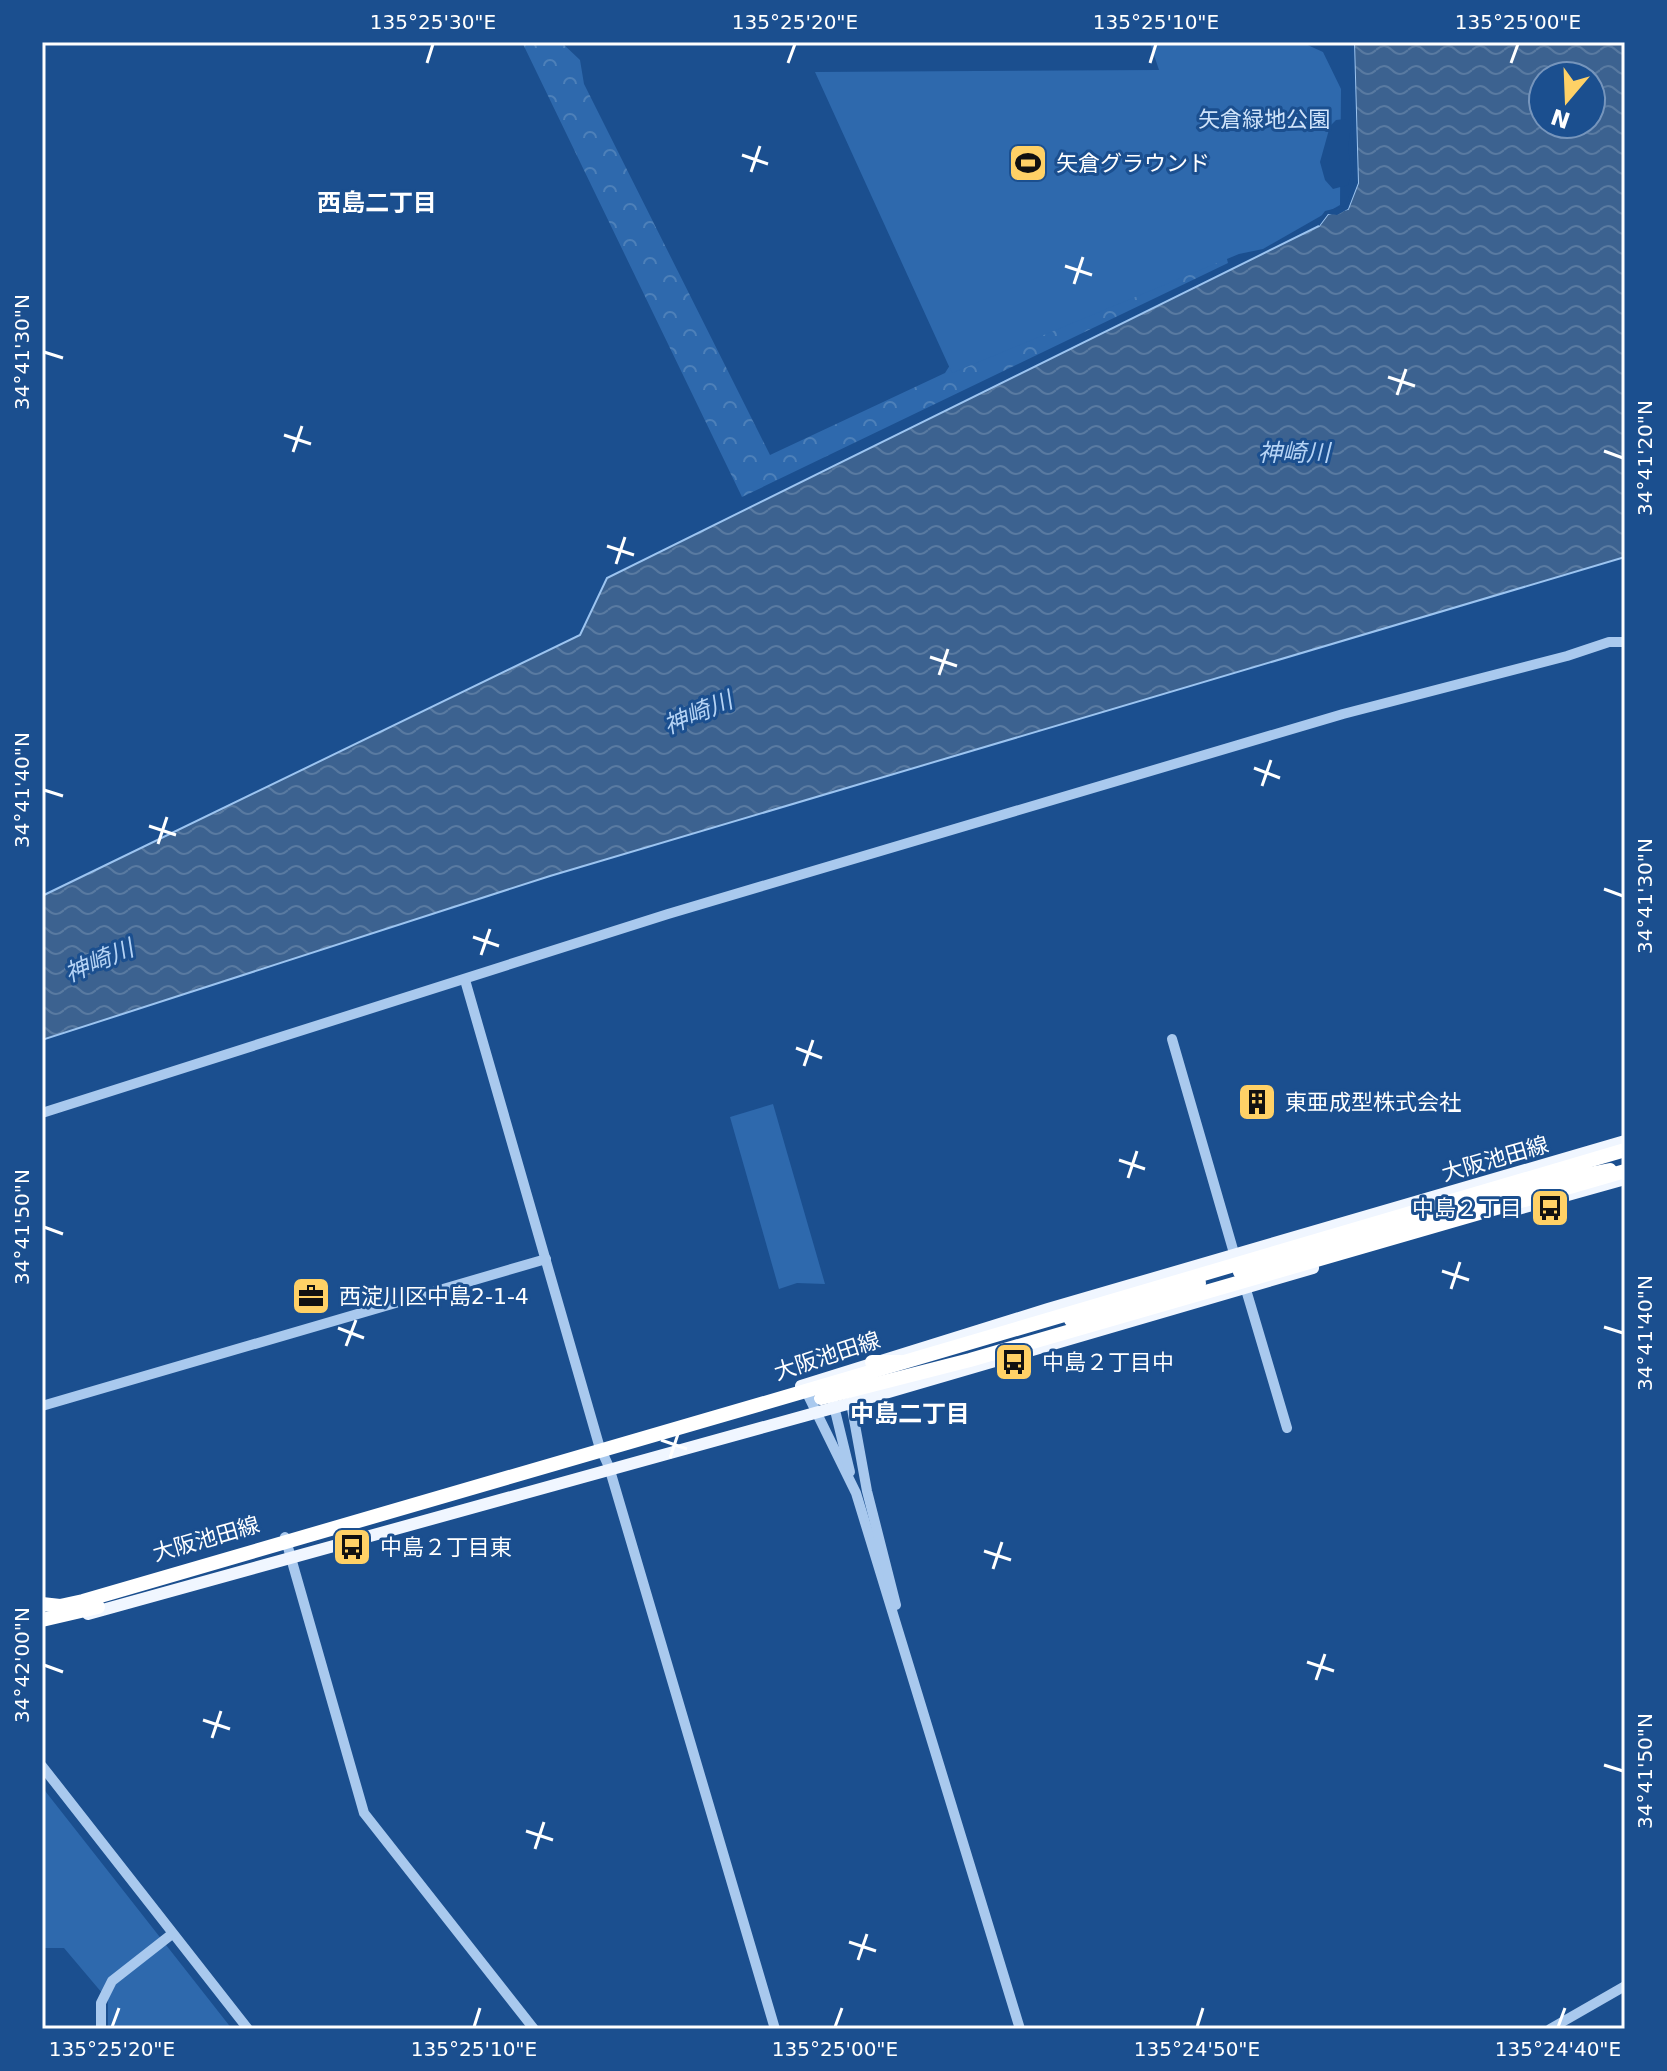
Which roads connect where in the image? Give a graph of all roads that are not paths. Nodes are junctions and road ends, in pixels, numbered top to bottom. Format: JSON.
{"nodes":[{"id":1,"x":1625,"y":642,"type":"edge"},
{"id":2,"x":465,"y":980,"type":"junction"},
{"id":3,"x":1172,"y":1039,"type":"dead end"},
{"id":4,"x":42,"y":1113,"type":"edge"},
{"id":5,"x":1625,"y":1141,"type":"edge"},
{"id":6,"x":1625,"y":1150,"type":"edge"},
{"id":7,"x":1625,"y":1169,"type":"edge"},
{"id":8,"x":1625,"y":1179,"type":"edge"},
{"id":9,"x":1316,"y":1246,"type":"junction"},
{"id":10,"x":1235,"y":1255,"type":"junction"},
{"id":11,"x":546,"y":1259,"type":"junction"},
{"id":12,"x":1240,"y":1272,"type":"junction"},
{"id":13,"x":1245,"y":1288,"type":"junction"},
{"id":14,"x":872,"y":1362,"type":"junction"},
{"id":15,"x":854,"y":1368,"type":"junction"},
{"id":16,"x":803,"y":1385,"type":"junction"},
{"id":17,"x":851,"y":1403,"type":"junction"},
{"id":18,"x":42,"y":1406,"type":"edge"},
{"id":19,"x":834,"y":1407,"type":"junction"},
{"id":20,"x":816,"y":1412,"type":"junction"},
{"id":21,"x":1287,"y":1428,"type":"dead end"},
{"id":22,"x":599,"y":1445,"type":"junction"},
{"id":23,"x":609,"y":1467,"type":"junction"},
{"id":24,"x":856,"y":1493,"type":"junction"},
{"id":25,"x":285,"y":1537,"type":"junction"},
{"id":26,"x":292,"y":1559,"type":"junction"},
{"id":27,"x":42,"y":1606,"type":"edge"},
{"id":28,"x":42,"y":1620,"type":"edge"},
{"id":29,"x":42,"y":1627,"type":"edge"},
{"id":30,"x":905,"y":1646,"type":"junction"},
{"id":31,"x":42,"y":1766,"type":"edge"},
{"id":32,"x":172,"y":1934,"type":"junction"},
{"id":33,"x":1625,"y":1986,"type":"edge"},
{"id":34,"x":101,"y":2029,"type":"edge"},
{"id":35,"x":248,"y":2029,"type":"edge"},
{"id":36,"x":534,"y":2029,"type":"edge"},
{"id":37,"x":775,"y":2029,"type":"edge"},
{"id":38,"x":1020,"y":2029,"type":"edge"},
{"id":39,"x":1550,"y":2029,"type":"edge"}],
"edges":[{"from":1,"to":2,"type":"street"},
{"from":2,"to":4,"type":"street"},
{"from":2,"to":11,"type":"street"},
{"from":3,"to":10,"type":"street"},
{"from":5,"to":10,"type":"main road","name":"大阪池田線"},
{"from":6,"to":9,"type":"highway","bridge":true},
{"from":7,"to":9,"type":"highway","bridge":true},
{"from":7,"to":28,"type":"highway","bridge":true},
{"from":8,"to":13,"type":"main road","name":"大阪池田線"},
{"from":9,"to":12,"type":"highway"},
{"from":9,"to":14,"type":"highway","bridge":true},
{"from":9,"to":27,"type":"highway","bridge":true},
{"from":10,"to":12,"type":"street"},
{"from":10,"to":14,"type":"main road","name":"大阪池田線"},
{"from":11,"to":18,"type":"street"},
{"from":11,"to":22,"type":"street"},
{"from":12,"to":13,"type":"street"},
{"from":13,"to":17,"type":"main road","name":"大阪池田線"},
{"from":13,"to":21,"type":"street"},
{"from":14,"to":15,"type":"main road","name":"大阪池田線"},
{"from":15,"to":16,"type":"main road","name":"大阪池田線"},
{"from":15,"to":19,"type":"street"},
{"from":16,"to":20,"type":"street"},
{"from":16,"to":22,"type":"main road","name":"大阪池田線"},
{"from":17,"to":19,"type":"main road","name":"大阪池田線"},
{"from":17,"to":30,"type":"street"},
{"from":19,"to":20,"type":"main road","name":"大阪池田線"},
{"from":19,"to":24,"type":"street"},
{"from":20,"to":23,"type":"main road","name":"大阪池田線"},
{"from":20,"to":24,"type":"street"},
{"from":22,"to":23,"type":"street"},
{"from":22,"to":25,"type":"main road","name":"大阪池田線"},
{"from":23,"to":26,"type":"main road","name":"大阪池田線"},
{"from":23,"to":37,"type":"street"},
{"from":24,"to":30,"type":"street"},
{"from":25,"to":26,"type":"street"},
{"from":25,"to":27,"type":"main road","name":"大阪池田線"},
{"from":26,"to":29,"type":"main road","name":"大阪池田線"},
{"from":26,"to":36,"type":"street"},
{"from":30,"to":38,"type":"street"},
{"from":31,"to":32,"type":"street"},
{"from":32,"to":34,"type":"street"},
{"from":32,"to":35,"type":"street"},
{"from":33,"to":39,"type":"street"}]}
